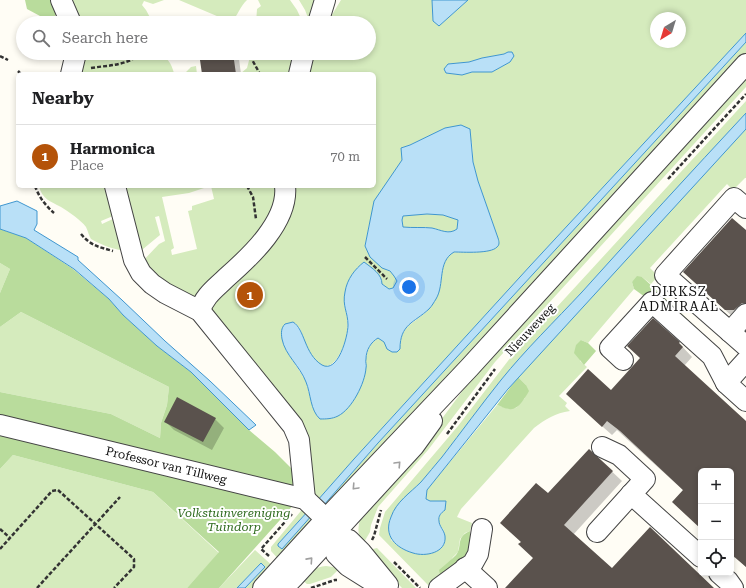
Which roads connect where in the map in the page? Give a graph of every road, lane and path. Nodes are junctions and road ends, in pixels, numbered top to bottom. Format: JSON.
{"nodes":[{"id":1,"x":61,"y":0,"type":"edge"},
{"id":2,"x":324,"y":0,"type":"edge"},
{"id":3,"x":68,"y":16,"type":"edge"},
{"id":4,"x":320,"y":16,"type":"edge"},
{"id":5,"x":0,"y":56,"type":"edge"},
{"id":6,"x":8,"y":60,"type":"dead end"},
{"id":7,"x":132,"y":60,"type":"edge"},
{"id":8,"x":252,"y":60,"type":"edge"},
{"id":9,"x":302,"y":60,"type":"edge"},
{"id":10,"x":746,"y":64,"type":"edge"},
{"id":11,"x":73,"y":66,"type":"edge"},
{"id":12,"x":259,"y":72,"type":"edge"},
{"id":13,"x":299,"y":72,"type":"edge"},
{"id":14,"x":746,"y":94,"type":"edge"},
{"id":15,"x":666,"y":182,"type":"dead end"},
{"id":16,"x":36,"y":188,"type":"edge"},
{"id":17,"x":116,"y":188,"type":"edge"},
{"id":18,"x":248,"y":188,"type":"edge"},
{"id":19,"x":285,"y":188,"type":"edge"},
{"id":20,"x":746,"y":208,"type":"edge"},
{"id":21,"x":54,"y":213,"type":"dead end"},
{"id":22,"x":256,"y":223,"type":"dead end"},
{"id":23,"x":82,"y":234,"type":"dead end"},
{"id":24,"x":365,"y":256,"type":"dead end"},
{"id":25,"x":134,"y":260,"type":"junction"},
{"id":26,"x":388,"y":279,"type":"dead end"},
{"id":27,"x":200,"y":311,"type":"junction"},
{"id":28,"x":746,"y":314,"type":"edge"},
{"id":29,"x":730,"y":332,"type":"junction"},
{"id":30,"x":746,"y":346,"type":"edge"},
{"id":31,"x":623,"y":360,"type":"dead end"},
{"id":32,"x":746,"y":361,"type":"edge"},
{"id":33,"x":495,"y":368,"type":"dead end"},
{"id":34,"x":726,"y":383,"type":"junction"},
{"id":35,"x":746,"y":401,"type":"edge"},
{"id":36,"x":0,"y":425,"type":"edge"},
{"id":37,"x":444,"y":437,"type":"dead end"},
{"id":38,"x":602,"y":447,"type":"dead end"},
{"id":39,"x":631,"y":494,"type":"junction"},
{"id":40,"x":120,"y":497,"type":"dead end"},
{"id":41,"x":305,"y":499,"type":"junction"},
{"id":42,"x":382,"y":508,"type":"dead end"},
{"id":43,"x":95,"y":524,"type":"junction"},
{"id":44,"x":329,"y":527,"type":"junction"},
{"id":45,"x":0,"y":529,"type":"edge"},
{"id":46,"x":482,"y":529,"type":"dead end"},
{"id":47,"x":597,"y":532,"type":"dead end"},
{"id":48,"x":10,"y":538,"type":"junction"},
{"id":49,"x":0,"y":549,"type":"edge"},
{"id":50,"x":698,"y":554,"type":"edge"},
{"id":51,"x":348,"y":566,"type":"junction"},
{"id":52,"x":465,"y":568,"type":"junction"},
{"id":53,"x":722,"y":576,"type":"edge"},
{"id":54,"x":37,"y":588,"type":"edge"},
{"id":55,"x":114,"y":588,"type":"edge"},
{"id":56,"x":263,"y":588,"type":"edge"},
{"id":57,"x":283,"y":588,"type":"edge"},
{"id":58,"x":311,"y":588,"type":"edge"},
{"id":59,"x":382,"y":588,"type":"edge"},
{"id":60,"x":390,"y":588,"type":"edge"},
{"id":61,"x":439,"y":588,"type":"edge"},
{"id":62,"x":487,"y":588,"type":"edge"},
{"id":63,"x":733,"y":588,"type":"edge"}],
"edges":[{"from":1,"to":3,"type":"street"},
{"from":2,"to":4,"type":"street"},
{"from":5,"to":6,"type":"path"},
{"from":7,"to":11,"type":"path"},
{"from":8,"to":12,"type":"path"},
{"from":9,"to":13,"type":"street"},
{"from":10,"to":44,"type":"street","name":"Nieuweweg"},
{"from":14,"to":15,"type":"path"},
{"from":16,"to":21,"type":"path"},
{"from":17,"to":25,"type":"street"},
{"from":18,"to":22,"type":"path"},
{"from":19,"to":27,"type":"street"},
{"from":20,"to":29,"type":"street"},
{"from":23,"to":25,"type":"path"},
{"from":24,"to":26,"type":"path"},
{"from":25,"to":27,"type":"street"},
{"from":27,"to":41,"type":"street"},
{"from":28,"to":29,"type":"street"},
{"from":29,"to":30,"type":"street"},
{"from":31,"to":34,"type":"street"},
{"from":32,"to":34,"type":"street"},
{"from":33,"to":37,"type":"path","name":"Nieuweweg"},
{"from":34,"to":35,"type":"street"},
{"from":36,"to":41,"type":"street","name":"Professor van Tillweg"},
{"from":38,"to":39,"type":"street"},
{"from":39,"to":47,"type":"street"},
{"from":39,"to":50,"type":"street"},
{"from":40,"to":43,"type":"path"},
{"from":41,"to":44,"type":"street","name":"Professor van Tillweg"},
{"from":42,"to":51,"type":"path"},
{"from":43,"to":48,"type":"path"},
{"from":43,"to":54,"type":"path"},
{"from":43,"to":55,"type":"path"},
{"from":44,"to":51,"type":"street"},
{"from":44,"to":56,"type":"street","name":"Nieuweweg"},
{"from":57,"to":44,"type":"street","name":"Nieuweweg","one_way":true},
{"from":45,"to":48,"type":"path"},
{"from":46,"to":52,"type":"street"},
{"from":48,"to":49,"type":"path"},
{"from":51,"to":58,"type":"path"},
{"from":51,"to":59,"type":"street"},
{"from":51,"to":60,"type":"street"},
{"from":52,"to":61,"type":"street"},
{"from":52,"to":62,"type":"street"},
{"from":53,"to":63,"type":"street"}]}
